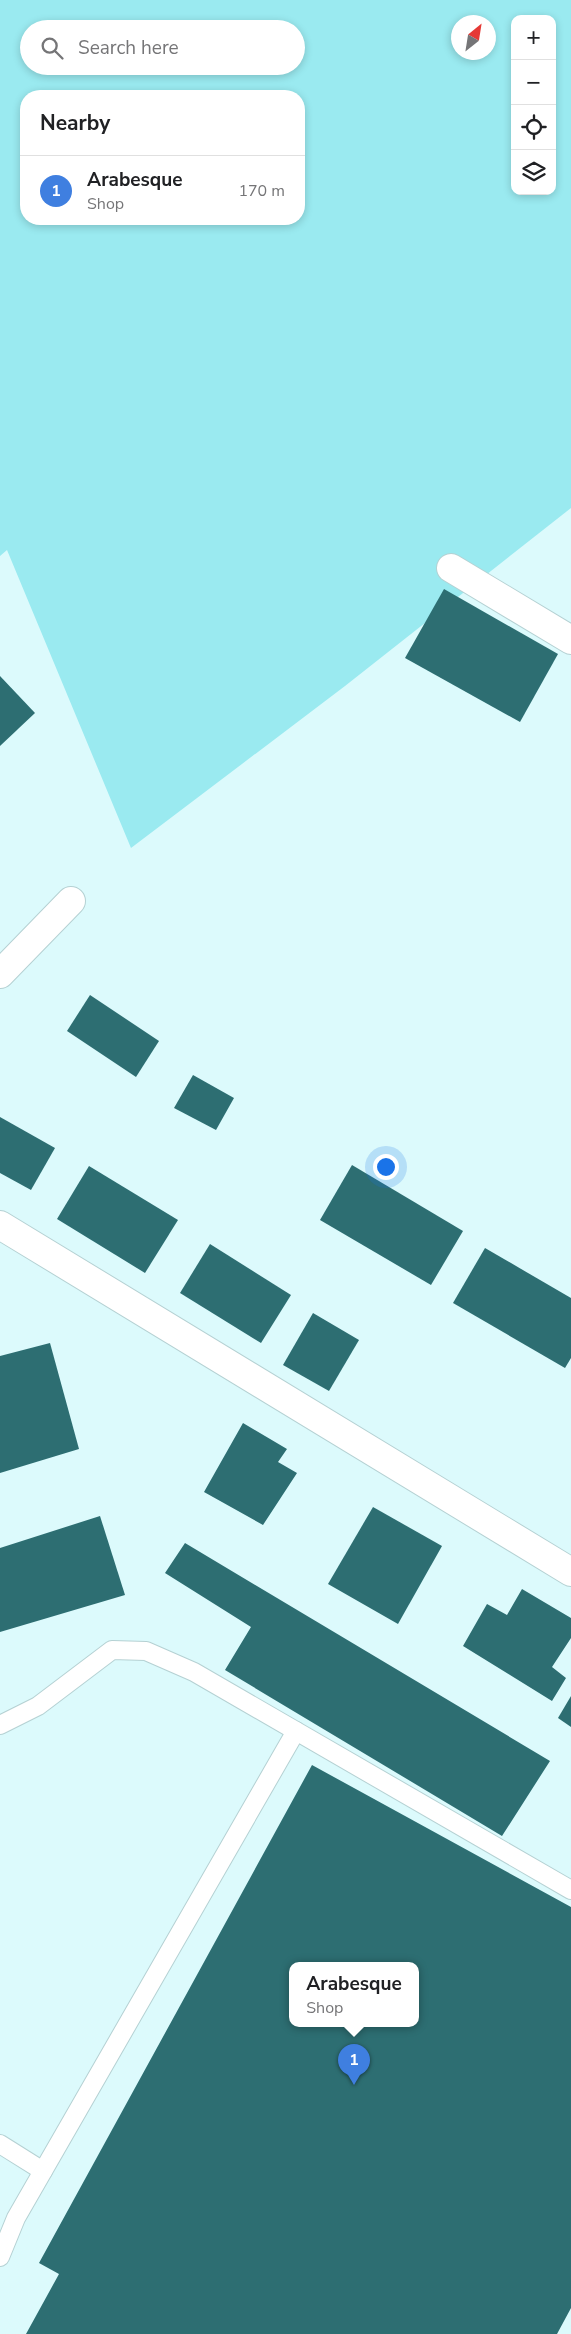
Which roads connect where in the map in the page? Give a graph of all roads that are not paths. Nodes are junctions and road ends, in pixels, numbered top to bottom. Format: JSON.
{"nodes":[{"id":1,"x":451,"y":568,"type":"dead end"},
{"id":2,"x":571,"y":640,"type":"edge"},
{"id":3,"x":71,"y":901,"type":"dead end"},
{"id":4,"x":0,"y":974,"type":"edge"},
{"id":5,"x":0,"y":1225,"type":"edge"},
{"id":6,"x":571,"y":1572,"type":"edge"},
{"id":7,"x":0,"y":1725,"type":"edge"},
{"id":8,"x":296,"y":1731,"type":"junction"},
{"id":9,"x":571,"y":1890,"type":"edge"},
{"id":10,"x":0,"y":2144,"type":"edge"},
{"id":11,"x":43,"y":2171,"type":"junction"},
{"id":12,"x":0,"y":2257,"type":"edge"}],
"edges":[{"from":1,"to":2,"type":"street"},
{"from":3,"to":4,"type":"street"},
{"from":5,"to":6,"type":"street"},
{"from":7,"to":8,"type":"lane"},
{"from":8,"to":9,"type":"lane"},
{"from":8,"to":11,"type":"lane"},
{"from":10,"to":11,"type":"lane"},
{"from":11,"to":12,"type":"lane"}]}
